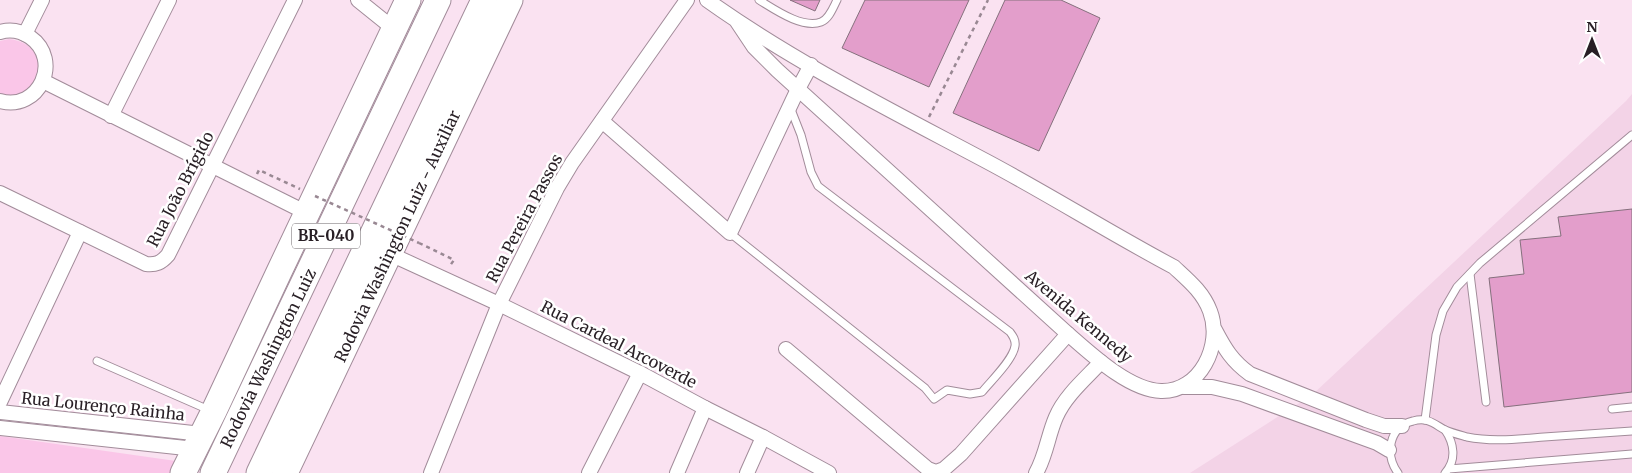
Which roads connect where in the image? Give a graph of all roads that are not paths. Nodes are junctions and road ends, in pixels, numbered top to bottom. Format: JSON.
{"nodes":[{"id":1,"x":42,"y":0,"type":"edge"},
{"id":2,"x":169,"y":0,"type":"edge"},
{"id":3,"x":295,"y":0,"type":"edge"},
{"id":4,"x":358,"y":0,"type":"edge"},
{"id":5,"x":408,"y":0,"type":"edge"},
{"id":6,"x":438,"y":0,"type":"edge"},
{"id":7,"x":484,"y":0,"type":"edge"},
{"id":8,"x":510,"y":0,"type":"edge"},
{"id":9,"x":687,"y":0,"type":"edge"},
{"id":10,"x":707,"y":0,"type":"edge"},
{"id":11,"x":758,"y":0,"type":"edge"},
{"id":12,"x":837,"y":0,"type":"edge"},
{"id":13,"x":736,"y":20,"type":"junction"},
{"id":14,"x":394,"y":29,"type":"junction"},
{"id":15,"x":0,"y":32,"type":"edge"},
{"id":16,"x":25,"y":34,"type":"junction"},
{"id":17,"x":811,"y":65,"type":"junction"},
{"id":18,"x":43,"y":81,"type":"junction"},
{"id":19,"x":798,"y":89,"type":"junction"},
{"id":20,"x":0,"y":101,"type":"edge"},
{"id":21,"x":789,"y":106,"type":"junction"},
{"id":22,"x":455,"y":113,"type":"junction"},
{"id":23,"x":111,"y":116,"type":"junction"},
{"id":24,"x":602,"y":121,"type":"junction"},
{"id":25,"x":1632,"y":135,"type":"edge"},
{"id":26,"x":212,"y":166,"type":"junction"},
{"id":27,"x":0,"y":193,"type":"edge"},
{"id":28,"x":310,"y":200,"type":"junction"},
{"id":29,"x":376,"y":230,"type":"junction"},
{"id":30,"x":80,"y":232,"type":"junction"},
{"id":31,"x":730,"y":233,"type":"junction"},
{"id":32,"x":390,"y":254,"type":"junction"},
{"id":33,"x":1470,"y":274,"type":"junction"},
{"id":34,"x":499,"y":304,"type":"junction"},
{"id":35,"x":1215,"y":330,"type":"junction"},
{"id":36,"x":1068,"y":334,"type":"junction"},
{"id":37,"x":786,"y":349,"type":"dead end"},
{"id":38,"x":97,"y":361,"type":"dead end"},
{"id":39,"x":1101,"y":362,"type":"junction"},
{"id":40,"x":640,"y":373,"type":"junction"},
{"id":41,"x":1184,"y":387,"type":"junction"},
{"id":42,"x":0,"y":402,"type":"edge"},
{"id":43,"x":1486,"y":402,"type":"dead end"},
{"id":44,"x":1632,"y":407,"type":"edge"},
{"id":45,"x":706,"y":408,"type":"junction"},
{"id":46,"x":1612,"y":409,"type":"dead end"},
{"id":47,"x":214,"y":411,"type":"junction"},
{"id":48,"x":0,"y":412,"type":"edge"},
{"id":49,"x":1425,"y":420,"type":"junction"},
{"id":50,"x":1402,"y":426,"type":"junction"},
{"id":51,"x":0,"y":428,"type":"edge"},
{"id":52,"x":1445,"y":429,"type":"junction"},
{"id":53,"x":1632,"y":431,"type":"edge"},
{"id":54,"x":763,"y":437,"type":"junction"},
{"id":55,"x":199,"y":442,"type":"junction"},
{"id":56,"x":1390,"y":450,"type":"junction"},
{"id":57,"x":1632,"y":454,"type":"edge"},
{"id":58,"x":1447,"y":471,"type":"edge"},
{"id":59,"x":184,"y":473,"type":"edge"},
{"id":60,"x":213,"y":473,"type":"edge"},
{"id":61,"x":259,"y":473,"type":"edge"},
{"id":62,"x":285,"y":473,"type":"edge"},
{"id":63,"x":431,"y":473,"type":"edge"},
{"id":64,"x":589,"y":473,"type":"edge"},
{"id":65,"x":676,"y":473,"type":"edge"},
{"id":66,"x":747,"y":473,"type":"edge"},
{"id":67,"x":828,"y":473,"type":"edge"},
{"id":68,"x":1036,"y":473,"type":"edge"},
{"id":69,"x":1397,"y":473,"type":"edge"}],
"edges":[{"from":1,"to":16,"type":"street"},
{"from":2,"to":23,"type":"street"},
{"from":3,"to":26,"type":"street","name":"Rua João Brígido"},
{"from":4,"to":14,"type":"street"},
{"from":5,"to":14,"type":"highway"},
{"from":6,"to":60,"type":"highway","name":"Rodovia Washington Luiz","number":"BR-040"},
{"from":7,"to":29,"type":"highway","number":"BR-040"},
{"from":8,"to":22,"type":"highway","name":"Rodovia Washington Luiz - Auxiliar"},
{"from":9,"to":24,"type":"street","name":"Rua Pereira Passos"},
{"from":10,"to":13,"type":"street","name":"Avenida Kennedy"},
{"from":11,"to":12,"type":"lane"},
{"from":13,"to":17,"type":"street","name":"Avenida Kennedy"},
{"from":13,"to":19,"type":"street","name":"Avenida Kennedy"},
{"from":14,"to":28,"type":"highway"},
{"from":15,"to":16,"type":"street"},
{"from":16,"to":18,"type":"street"},
{"from":17,"to":19,"type":"street"},
{"from":17,"to":35,"type":"street","name":"Avenida Kennedy"},
{"from":18,"to":20,"type":"street"},
{"from":18,"to":23,"type":"street"},
{"from":19,"to":21,"type":"street"},
{"from":19,"to":36,"type":"street","name":"Avenida Kennedy"},
{"from":21,"to":31,"type":"street"},
{"from":21,"to":31,"type":"lane"},
{"from":22,"to":29,"type":"highway"},
{"from":22,"to":32,"type":"highway","name":"Rodovia Washington Luiz - Auxiliar"},
{"from":23,"to":26,"type":"street"},
{"from":24,"to":31,"type":"street"},
{"from":24,"to":34,"type":"street","name":"Rua Pereira Passos"},
{"from":25,"to":33,"type":"lane"},
{"from":26,"to":28,"type":"street"},
{"from":26,"to":30,"type":"street","name":"Rua João Brígido"},
{"from":27,"to":30,"type":"street","name":"Rua João Brígido"},
{"from":28,"to":47,"type":"highway"},
{"from":29,"to":61,"type":"highway","number":"BR-040"},
{"from":30,"to":42,"type":"street"},
{"from":32,"to":34,"type":"street","name":"Rua Cardeal Arcoverde"},
{"from":32,"to":62,"type":"highway","name":"Rodovia Washington Luiz - Auxiliar"},
{"from":33,"to":43,"type":"lane"},
{"from":33,"to":49,"type":"lane"},
{"from":34,"to":40,"type":"street","name":"Rua Cardeal Arcoverde"},
{"from":34,"to":63,"type":"street","name":"Rua Pereira Passos"},
{"from":35,"to":41,"type":"street","name":"Avenida Kennedy"},
{"from":35,"to":50,"type":"street"},
{"from":36,"to":37,"type":"street"},
{"from":36,"to":39,"type":"street","name":"Avenida Kennedy"},
{"from":38,"to":47,"type":"lane"},
{"from":39,"to":41,"type":"street","name":"Avenida Kennedy"},
{"from":39,"to":68,"type":"street"},
{"from":40,"to":45,"type":"street","name":"Rua Cardeal Arcoverde"},
{"from":40,"to":64,"type":"street"},
{"from":41,"to":56,"type":"street"},
{"from":44,"to":46,"type":"lane"},
{"from":45,"to":54,"type":"street","name":"Rua Cardeal Arcoverde"},
{"from":45,"to":65,"type":"street"},
{"from":47,"to":55,"type":"highway"},
{"from":48,"to":55,"type":"street","name":"Rua Lourenço Rainha"},
{"from":49,"to":50,"type":"lane"},
{"from":49,"to":52,"type":"lane"},
{"from":50,"to":56,"type":"lane"},
{"from":51,"to":55,"type":"street","name":"Rua Lourenço Rainha"},
{"from":52,"to":53,"type":"lane"},
{"from":52,"to":58,"type":"lane"},
{"from":54,"to":66,"type":"street"},
{"from":54,"to":67,"type":"street","name":"Rua Cardeal Arcoverde"},
{"from":55,"to":59,"type":"highway"},
{"from":56,"to":69,"type":"lane"},
{"from":57,"to":58,"type":"lane"}]}
